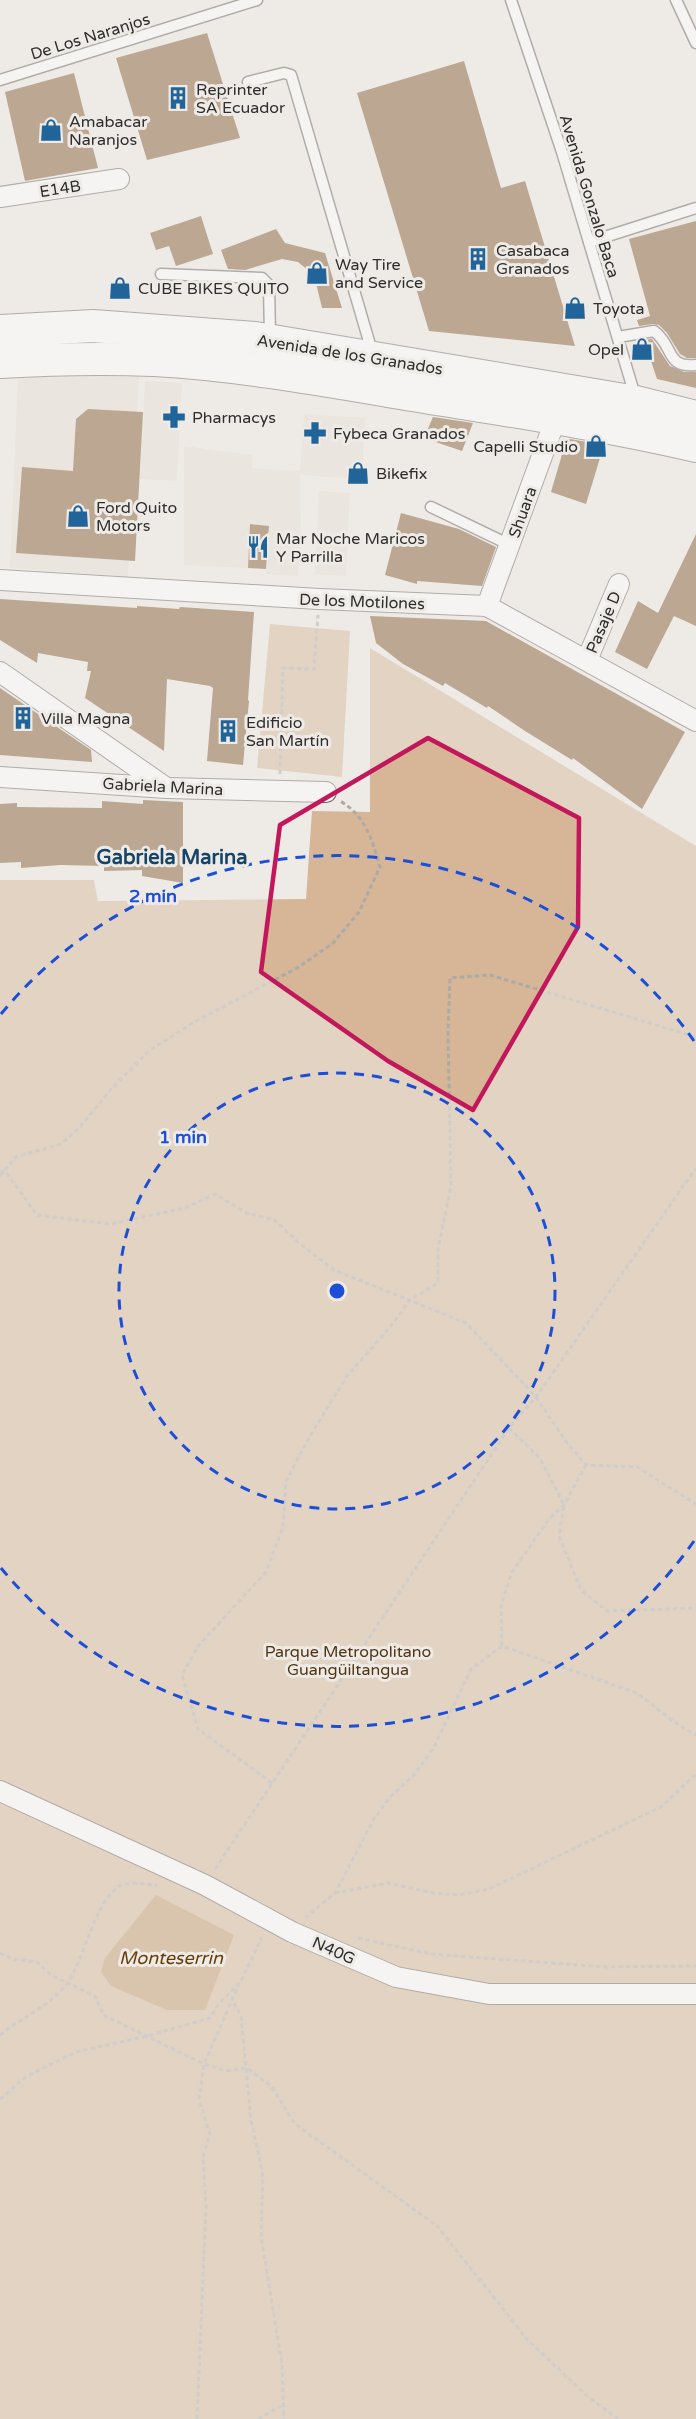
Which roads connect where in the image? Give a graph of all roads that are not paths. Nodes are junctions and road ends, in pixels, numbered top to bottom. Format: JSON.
{"nodes":[{"id":1,"x":257,"y":0,"type":"edge"},
{"id":2,"x":512,"y":0,"type":"edge"},
{"id":3,"x":676,"y":0,"type":"edge"},
{"id":4,"x":696,"y":43,"type":"edge"},
{"id":5,"x":0,"y":80,"type":"edge"},
{"id":6,"x":248,"y":82,"type":"dead end"},
{"id":7,"x":119,"y":178,"type":"dead end"},
{"id":8,"x":0,"y":198,"type":"edge"},
{"id":9,"x":696,"y":208,"type":"edge"},
{"id":10,"x":589,"y":242,"type":"junction"},
{"id":11,"x":161,"y":274,"type":"dead end"},
{"id":12,"x":0,"y":332,"type":"edge"},
{"id":13,"x":618,"y":337,"type":"junction"},
{"id":14,"x":270,"y":340,"type":"junction"},
{"id":15,"x":374,"y":357,"type":"junction"},
{"id":16,"x":0,"y":362,"type":"edge"},
{"id":17,"x":696,"y":365,"type":"edge"},
{"id":18,"x":636,"y":402,"type":"junction"},
{"id":19,"x":696,"y":417,"type":"edge"},
{"id":20,"x":556,"y":418,"type":"junction"},
{"id":21,"x":696,"y":446,"type":"edge"},
{"id":22,"x":431,"y":507,"type":"dead end"},
{"id":23,"x":510,"y":545,"type":"junction"},
{"id":24,"x":0,"y":580,"type":"edge"},
{"id":25,"x":619,"y":584,"type":"dead end"},
{"id":26,"x":487,"y":606,"type":"junction"},
{"id":27,"x":587,"y":660,"type":"junction"},
{"id":28,"x":0,"y":672,"type":"edge"},
{"id":29,"x":696,"y":721,"type":"edge"},
{"id":30,"x":0,"y":777,"type":"edge"},
{"id":31,"x":167,"y":788,"type":"junction"},
{"id":32,"x":326,"y":792,"type":"road end"},
{"id":33,"x":0,"y":1791,"type":"edge"},
{"id":34,"x":696,"y":1994,"type":"edge"}],
"edges":[{"from":1,"to":5,"type":"lane","name":"De Los Naranjos"},
{"from":2,"to":10,"type":"lane","name":"Avenida Gonzalo Baca"},
{"from":3,"to":4,"type":"lane"},
{"from":6,"to":15,"type":"lane"},
{"from":7,"to":8,"type":"street","name":"E14B"},
{"from":9,"to":10,"type":"lane"},
{"from":10,"to":13,"type":"lane","name":"Avenida Gonzalo Baca"},
{"from":11,"to":14,"type":"lane"},
{"from":12,"to":14,"type":"main road","name":"Avenida de los Granados"},
{"from":13,"to":17,"type":"lane"},
{"from":13,"to":18,"type":"lane","name":"Avenida Gonzalo Baca"},
{"from":14,"to":15,"type":"main road","name":"Avenida de los Granados"},
{"from":15,"to":18,"type":"main road","name":"Avenida de los Granados"},
{"from":16,"to":20,"type":"main road","name":"Avenida de los Granados"},
{"from":18,"to":19,"type":"main road","name":"Avenida de los Granados"},
{"from":20,"to":21,"type":"main road","name":"Avenida de los Granados"},
{"from":20,"to":23,"type":"street","name":"Shuara"},
{"from":22,"to":23,"type":"lane"},
{"from":23,"to":26,"type":"street","name":"Shuara"},
{"from":24,"to":26,"type":"street","name":"De los Motilones"},
{"from":25,"to":27,"type":"street","name":"Pasaje D"},
{"from":26,"to":27,"type":"street","name":"De los Motilones"},
{"from":27,"to":29,"type":"street","name":"De los Motilones"},
{"from":28,"to":31,"type":"street"},
{"from":30,"to":31,"type":"street","name":"Gabriela Marina"},
{"from":31,"to":32,"type":"street","name":"Gabriela Marina"},
{"from":33,"to":34,"type":"street","name":"N40G"}]}
